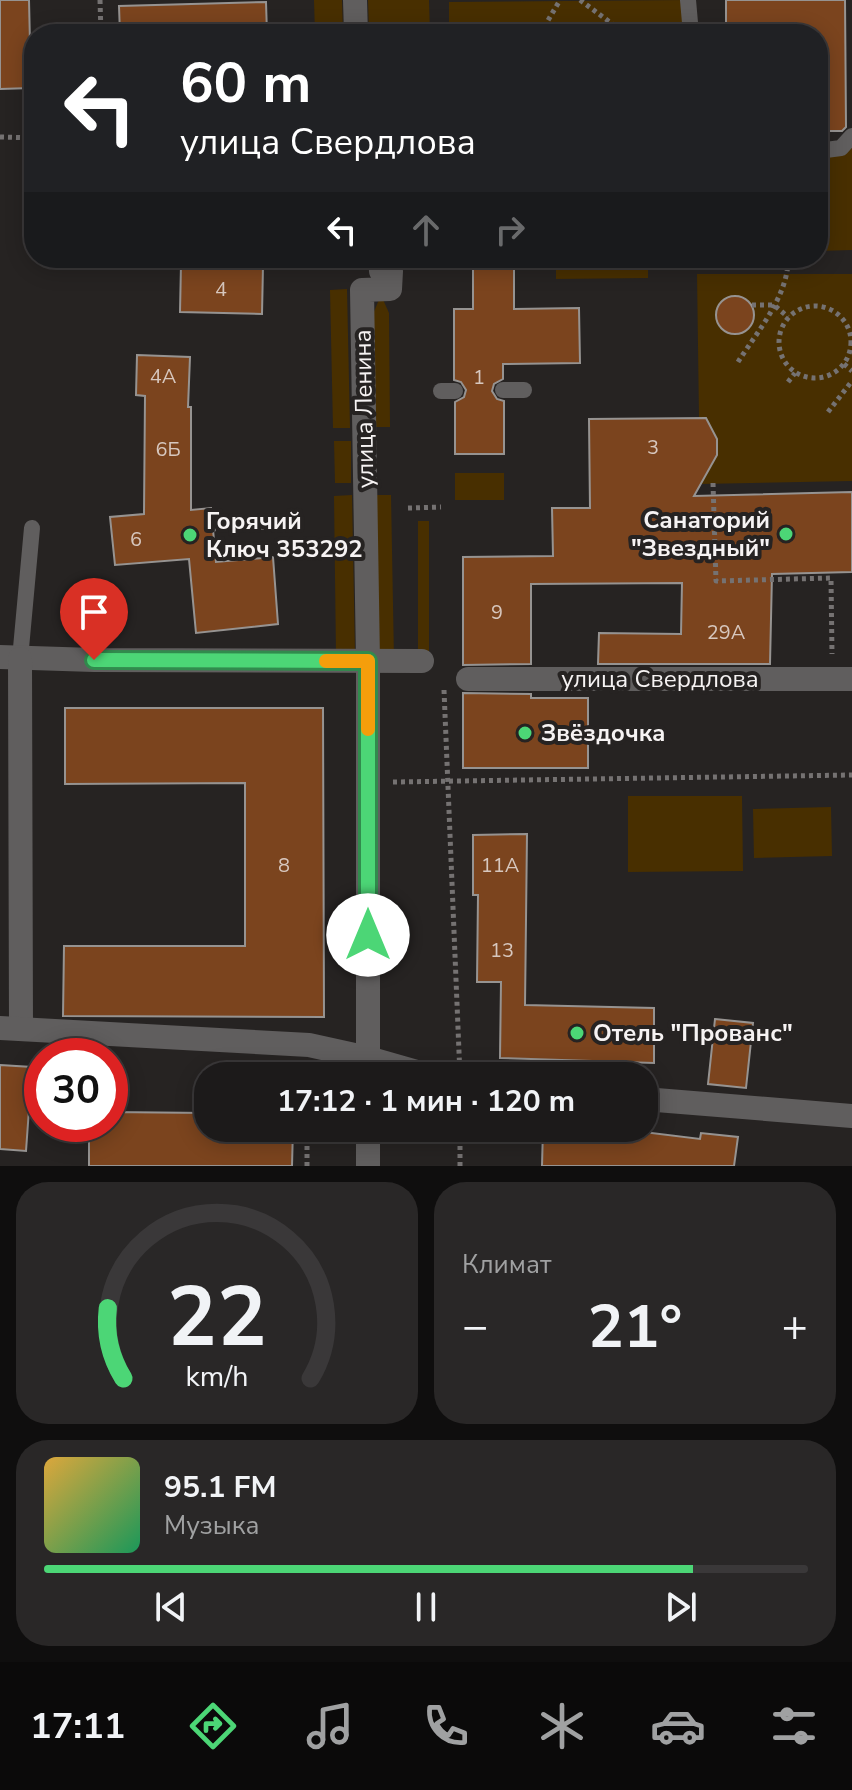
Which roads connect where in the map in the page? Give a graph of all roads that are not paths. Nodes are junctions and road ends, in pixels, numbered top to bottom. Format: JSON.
{"nodes":[{"id":1,"x":355,"y":0,"type":"edge"},
{"id":2,"x":688,"y":0,"type":"edge"},
{"id":3,"x":356,"y":24,"type":"edge"},
{"id":4,"x":690,"y":24,"type":"edge"},
{"id":5,"x":852,"y":136,"type":"edge"},
{"id":6,"x":828,"y":150,"type":"edge"},
{"id":7,"x":381,"y":268,"type":"edge"},
{"id":8,"x":503,"y":390,"type":"dead end"},
{"id":9,"x":524,"y":390,"type":"dead end"},
{"id":10,"x":32,"y":528,"type":"dead end"},
{"id":11,"x":10,"y":658,"type":"edge"},
{"id":12,"x":368,"y":661,"type":"junction"},
{"id":13,"x":422,"y":661,"type":"dead end"},
{"id":14,"x":468,"y":679,"type":"dead end"},
{"id":15,"x":842,"y":679,"type":"edge"},
{"id":16,"x":11,"y":1028,"type":"edge"},
{"id":17,"x":355,"y":1062,"type":"edge"},
{"id":18,"x":368,"y":1062,"type":"edge"},
{"id":19,"x":658,"y":1100,"type":"edge"},
{"id":20,"x":852,"y":1116,"type":"edge"},
{"id":21,"x":368,"y":1142,"type":"edge"},
{"id":22,"x":368,"y":1166,"type":"edge"}],
"edges":[{"from":1,"to":3,"type":"street"},
{"from":2,"to":4,"type":"lane"},
{"from":5,"to":6,"type":"lane"},
{"from":7,"to":12,"type":"street","name":"улица Ленина"},
{"from":8,"to":9,"type":"lane"},
{"from":10,"to":11,"type":"lane"},
{"from":11,"to":12,"type":"street"},
{"from":11,"to":16,"type":"street"},
{"from":12,"to":13,"type":"street"},
{"from":12,"to":18,"type":"street","name":"улица Ленина"},
{"from":14,"to":15,"type":"street","name":"улица Свердлова"},
{"from":16,"to":17,"type":"street"},
{"from":19,"to":20,"type":"street"},
{"from":21,"to":22,"type":"street"}]}
